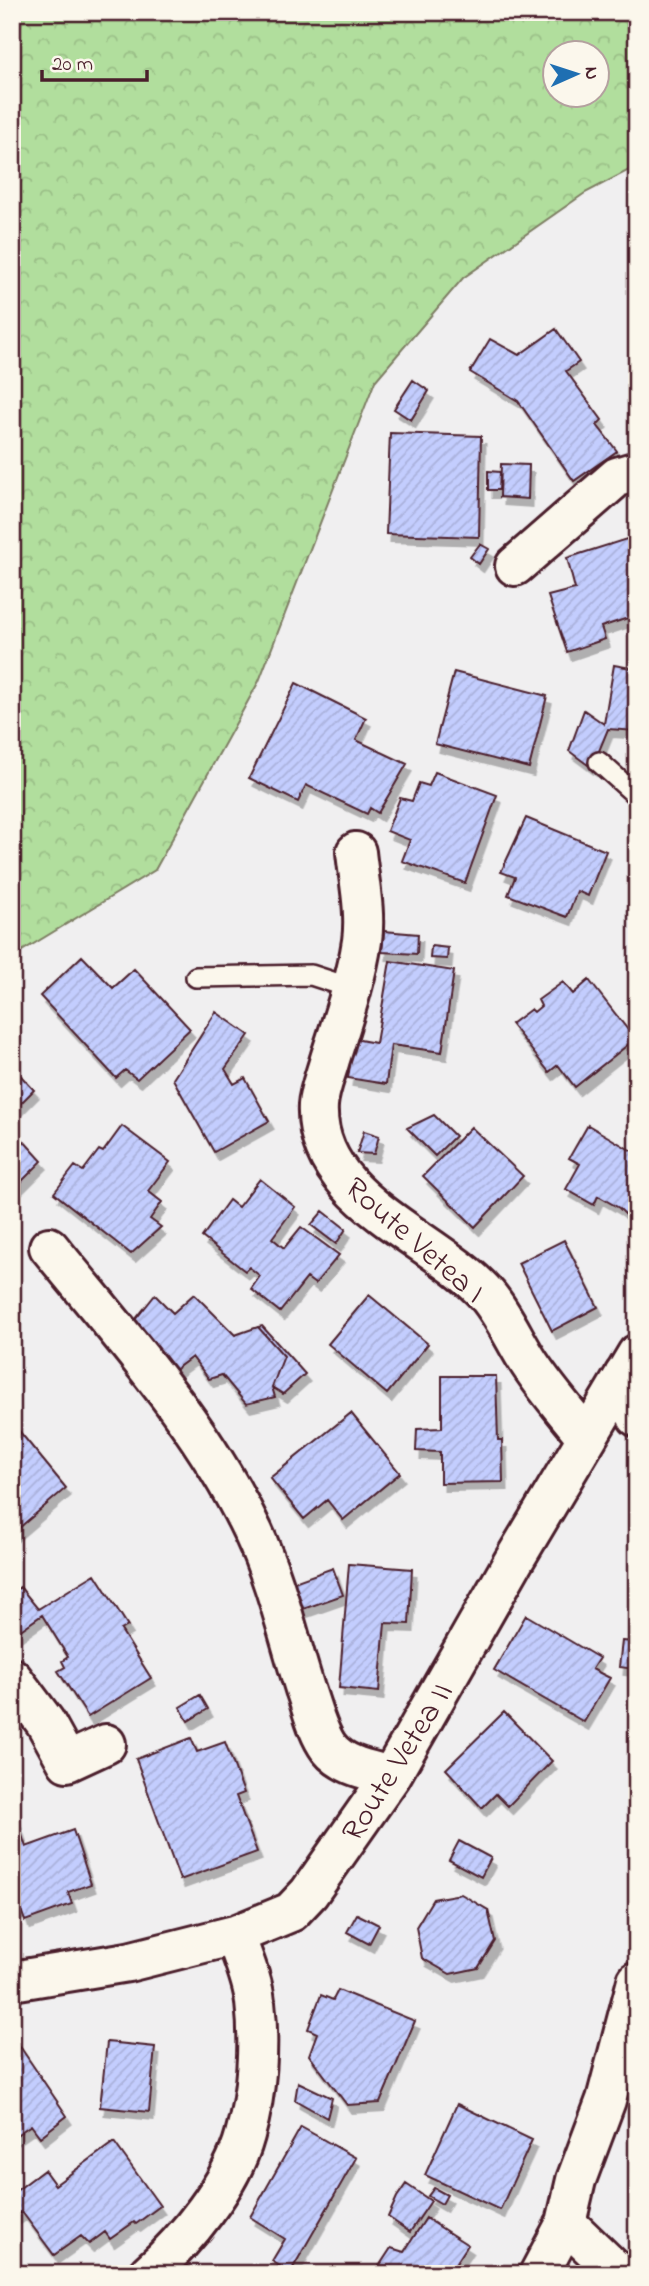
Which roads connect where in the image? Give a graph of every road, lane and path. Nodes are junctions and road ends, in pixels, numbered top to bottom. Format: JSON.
{"nodes":[{"id":1,"x":637,"y":471,"type":"edge"},
{"id":2,"x":515,"y":566,"type":"dead end"},
{"id":3,"x":599,"y":762,"type":"dead end"},
{"id":4,"x":637,"y":796,"type":"edge"},
{"id":5,"x":356,"y":852,"type":"dead end"},
{"id":6,"x":196,"y":977,"type":"dead end"},
{"id":7,"x":351,"y":988,"type":"junction"},
{"id":8,"x":49,"y":1247,"type":"dead end"},
{"id":9,"x":630,"y":1365,"type":"edge"},
{"id":10,"x":637,"y":1417,"type":"edge"},
{"id":11,"x":587,"y":1438,"type":"junction"},
{"id":12,"x":12,"y":1678,"type":"edge"},
{"id":13,"x":106,"y":1744,"type":"dead end"},
{"id":14,"x":391,"y":1776,"type":"junction"},
{"id":15,"x":235,"y":1935,"type":"junction"},
{"id":16,"x":637,"y":1981,"type":"edge"},
{"id":17,"x":12,"y":1982,"type":"edge"},
{"id":18,"x":566,"y":2222,"type":"junction"},
{"id":19,"x":148,"y":2274,"type":"edge"},
{"id":20,"x":540,"y":2274,"type":"edge"},
{"id":21,"x":619,"y":2274,"type":"edge"}],
"edges":[{"from":1,"to":2,"type":"street"},
{"from":3,"to":4,"type":"lane"},
{"from":5,"to":7,"type":"street","name":"Route Vetea I"},
{"from":6,"to":7,"type":"lane"},
{"from":7,"to":11,"type":"street","name":"Route Vetea I"},
{"from":8,"to":14,"type":"street"},
{"from":9,"to":10,"type":"street"},
{"from":9,"to":11,"type":"street","name":"Route Vetea II"},
{"from":11,"to":14,"type":"street","name":"Route Vetea II"},
{"from":12,"to":13,"type":"street"},
{"from":14,"to":15,"type":"street","name":"Route Vetea II"},
{"from":15,"to":17,"type":"street","name":"Route Vetea II"},
{"from":15,"to":19,"type":"street"},
{"from":16,"to":18,"type":"street"},
{"from":18,"to":20,"type":"street"},
{"from":18,"to":21,"type":"street"}]}
